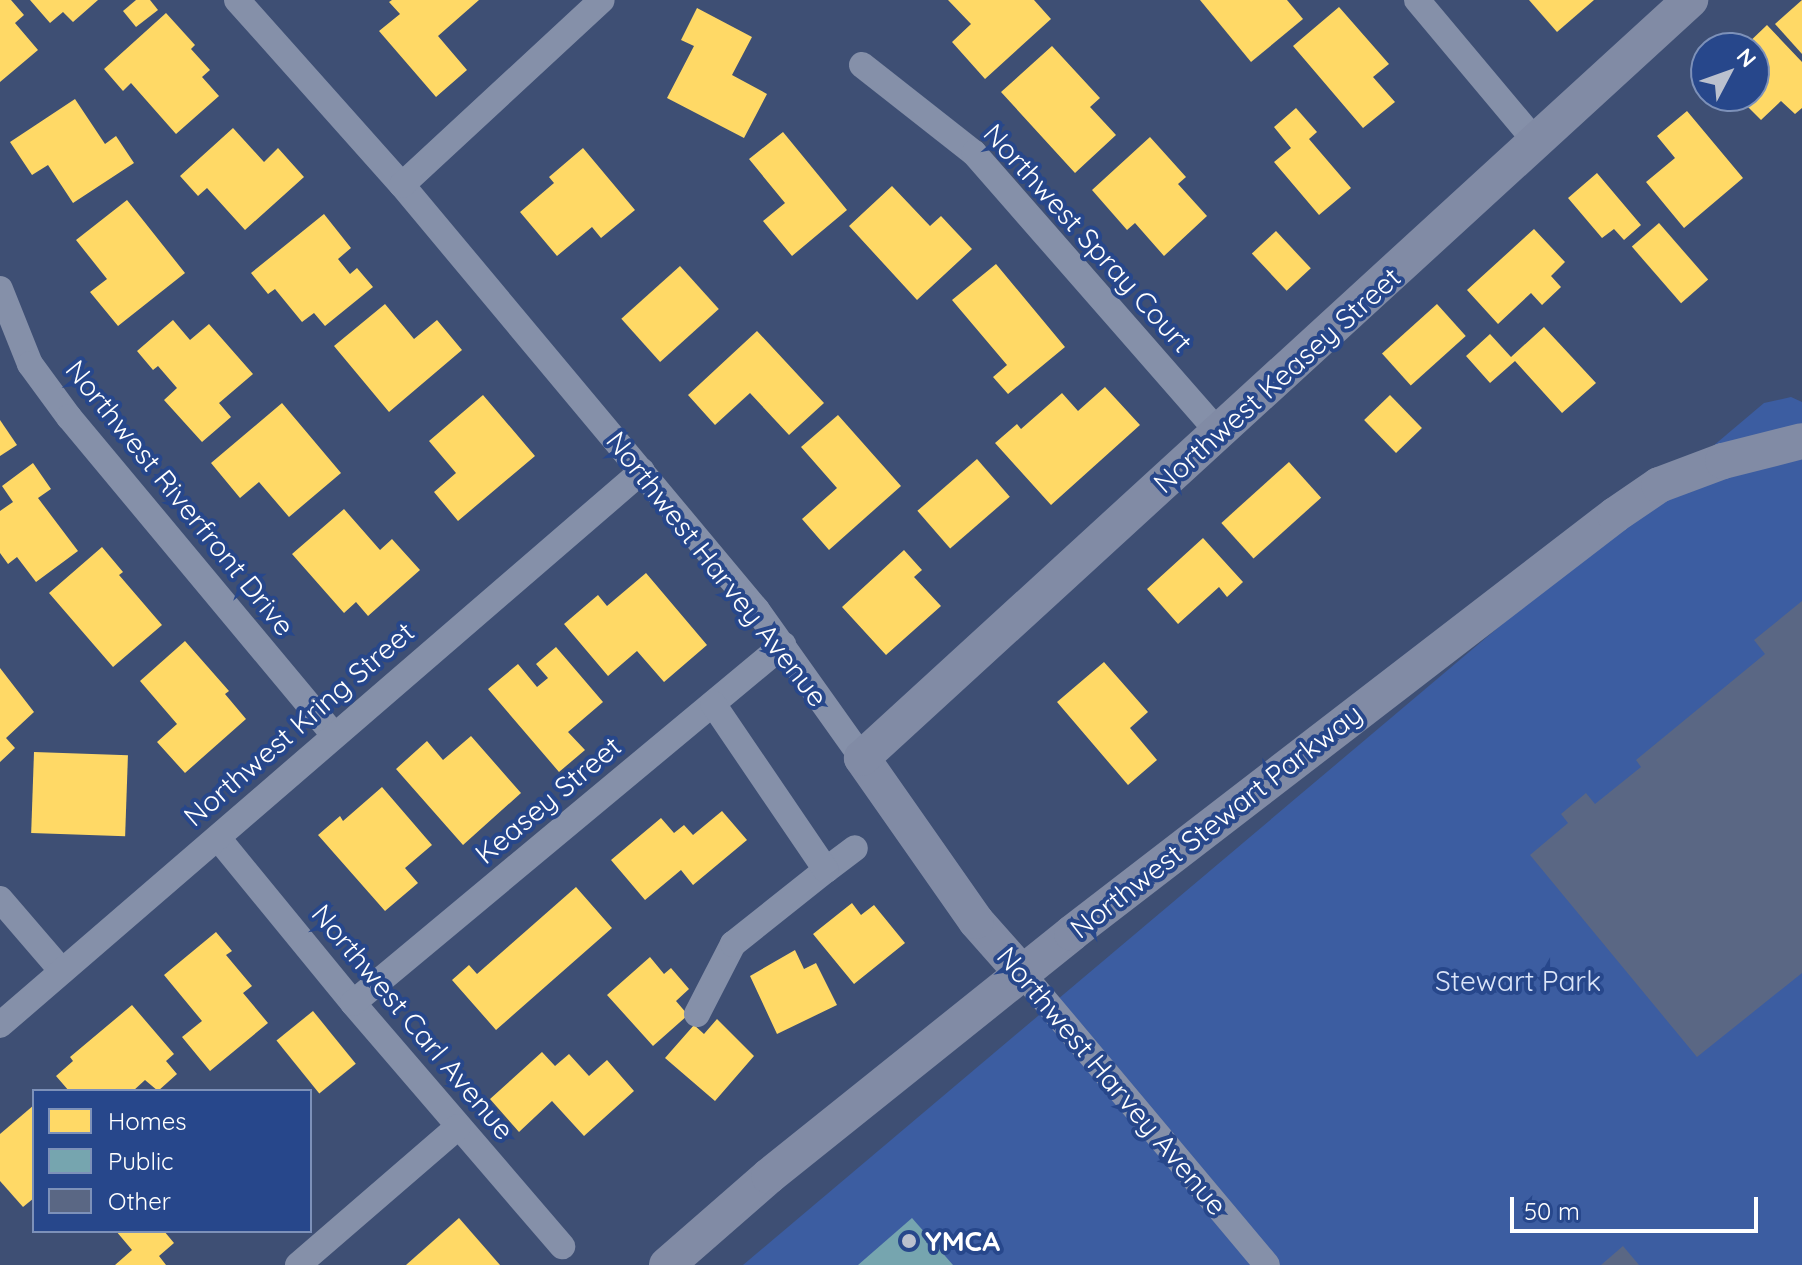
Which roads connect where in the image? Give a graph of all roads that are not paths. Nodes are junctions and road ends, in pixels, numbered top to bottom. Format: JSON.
{"nodes":[{"id":1,"x":237,"y":0,"type":"edge"},
{"id":2,"x":602,"y":0,"type":"edge"},
{"id":3,"x":1417,"y":0,"type":"edge"},
{"id":4,"x":1690,"y":0,"type":"edge"},
{"id":5,"x":862,"y":65,"type":"dead end"},
{"id":6,"x":1537,"y":143,"type":"junction"},
{"id":7,"x":402,"y":185,"type":"junction"},
{"id":8,"x":0,"y":289,"type":"edge"},
{"id":9,"x":1219,"y":433,"type":"junction"},
{"id":10,"x":1802,"y":441,"type":"edge"},
{"id":11,"x":642,"y":471,"type":"junction"},
{"id":12,"x":783,"y":645,"type":"junction"},
{"id":13,"x":713,"y":704,"type":"junction"},
{"id":14,"x":333,"y":734,"type":"junction"},
{"id":15,"x":862,"y":758,"type":"junction"},
{"id":16,"x":218,"y":838,"type":"junction"},
{"id":17,"x":855,"y":848,"type":"dead end"},
{"id":18,"x":826,"y":870,"type":"junction"},
{"id":19,"x":0,"y":899,"type":"edge"},
{"id":20,"x":62,"y":971,"type":"junction"},
{"id":21,"x":1022,"y":973,"type":"junction"},
{"id":22,"x":353,"y":1003,"type":"junction"},
{"id":23,"x":697,"y":1014,"type":"dead end"},
{"id":24,"x":0,"y":1025,"type":"edge"},
{"id":25,"x":458,"y":1127,"type":"junction"},
{"id":26,"x":562,"y":1246,"type":"dead end"},
{"id":27,"x":298,"y":1265,"type":"edge"},
{"id":28,"x":667,"y":1265,"type":"edge"},
{"id":29,"x":1267,"y":1265,"type":"edge"}],
"edges":[{"from":1,"to":7,"type":"street","name":"Northwest Harvey Avenue"},
{"from":2,"to":7,"type":"street"},
{"from":3,"to":6,"type":"street"},
{"from":4,"to":6,"type":"main road","name":"Northwest Keasey Street"},
{"from":5,"to":9,"type":"street","name":"Northwest Spray Court"},
{"from":6,"to":9,"type":"main road","name":"Northwest Keasey Street"},
{"from":7,"to":11,"type":"street","name":"Northwest Harvey Avenue"},
{"from":8,"to":14,"type":"street","name":"Northwest Riverfront Drive"},
{"from":9,"to":15,"type":"main road","name":"Northwest Keasey Street"},
{"from":10,"to":21,"type":"main road","name":"Northwest Stewart Parkway"},
{"from":11,"to":12,"type":"street","name":"Northwest Harvey Avenue"},
{"from":11,"to":14,"type":"street","name":"Northwest Kring Street"},
{"from":12,"to":13,"type":"street","name":"Keasey Street"},
{"from":12,"to":15,"type":"street","name":"Northwest Harvey Avenue"},
{"from":13,"to":18,"type":"street"},
{"from":13,"to":22,"type":"street","name":"Keasey Street"},
{"from":14,"to":16,"type":"street","name":"Northwest Kring Street"},
{"from":15,"to":21,"type":"main road","name":"Northwest Harvey Avenue"},
{"from":16,"to":20,"type":"street","name":"Northwest Kring Street"},
{"from":16,"to":22,"type":"street","name":"Northwest Carl Avenue"},
{"from":17,"to":18,"type":"street"},
{"from":18,"to":23,"type":"street"},
{"from":19,"to":20,"type":"street"},
{"from":20,"to":24,"type":"street","name":"Northwest Kring Street"},
{"from":21,"to":28,"type":"main road","name":"Northwest Stewart Parkway"},
{"from":21,"to":29,"type":"street","name":"Northwest Harvey Avenue"},
{"from":22,"to":25,"type":"street","name":"Northwest Carl Avenue"},
{"from":25,"to":26,"type":"street","name":"Northwest Carl Avenue"},
{"from":25,"to":27,"type":"street"}]}
